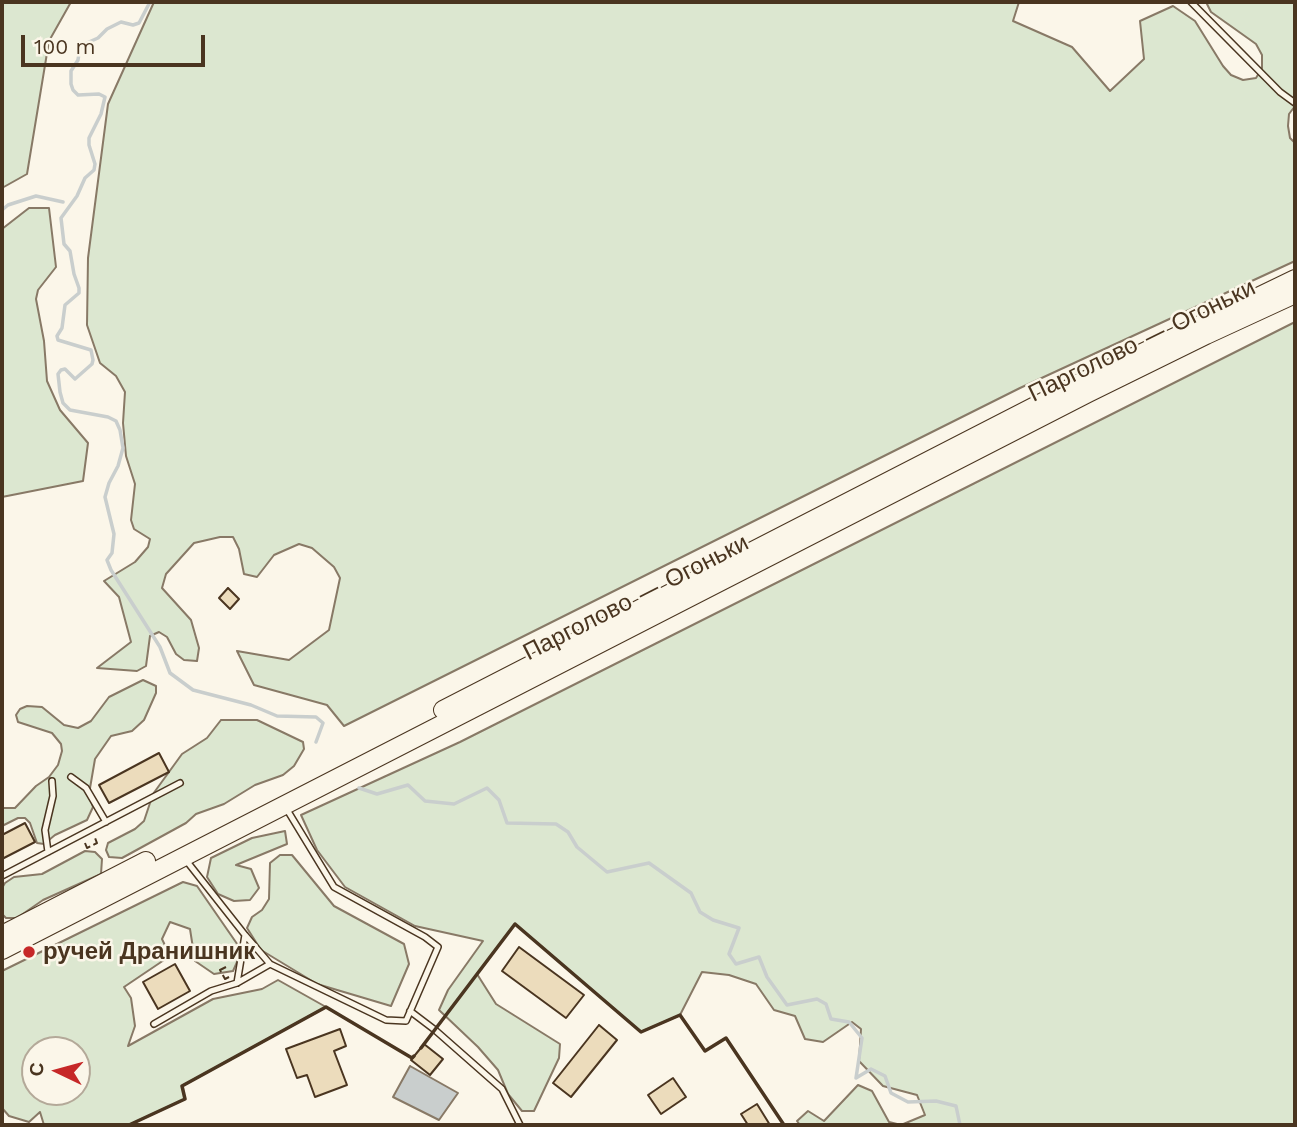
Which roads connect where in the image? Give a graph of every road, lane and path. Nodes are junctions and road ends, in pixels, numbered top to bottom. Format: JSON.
{"nodes":[{"id":1,"x":1191,"y":2,"type":"edge"},
{"id":2,"x":1295,"y":103,"type":"edge"},
{"id":3,"x":1295,"y":279,"type":"edge"},
{"id":4,"x":1295,"y":294,"type":"edge"},
{"id":5,"x":71,"y":777,"type":"dead end"},
{"id":6,"x":52,"y":781,"type":"dead end"},
{"id":7,"x":180,"y":783,"type":"dead end"},
{"id":8,"x":284,"y":805,"type":"junction"},
{"id":9,"x":106,"y":822,"type":"junction"},
{"id":10,"x":48,"y":852,"type":"junction"},
{"id":11,"x":183,"y":856,"type":"junction"},
{"id":12,"x":2,"y":876,"type":"edge"},
{"id":13,"x":2,"y":935,"type":"edge"},
{"id":14,"x":244,"y":935,"type":"junction"},
{"id":15,"x":2,"y":950,"type":"edge"},
{"id":16,"x":270,"y":964,"type":"junction"},
{"id":17,"x":237,"y":983,"type":"junction"},
{"id":18,"x":410,"y":1011,"type":"junction"},
{"id":19,"x":154,"y":1024,"type":"dead end"},
{"id":20,"x":520,"y":1125,"type":"edge"}],
"edges":[{"from":1,"to":2,"type":"lane"},
{"from":3,"to":13,"type":"main road","name":"Парголово — Огоньки"},
{"from":4,"to":8,"type":"main road","name":"Парголово — Огоньки"},
{"from":5,"to":9,"type":"lane"},
{"from":6,"to":10,"type":"lane"},
{"from":7,"to":9,"type":"lane"},
{"from":8,"to":11,"type":"main road","name":"Парголово — Огоньки"},
{"from":8,"to":18,"type":"lane"},
{"from":9,"to":10,"type":"lane"},
{"from":10,"to":12,"type":"lane"},
{"from":11,"to":14,"type":"lane"},
{"from":11,"to":15,"type":"main road","name":"Парголово — Огоньки"},
{"from":14,"to":16,"type":"lane"},
{"from":14,"to":17,"type":"lane"},
{"from":16,"to":17,"type":"lane"},
{"from":16,"to":18,"type":"lane"},
{"from":17,"to":19,"type":"lane"},
{"from":18,"to":20,"type":"lane"}]}
